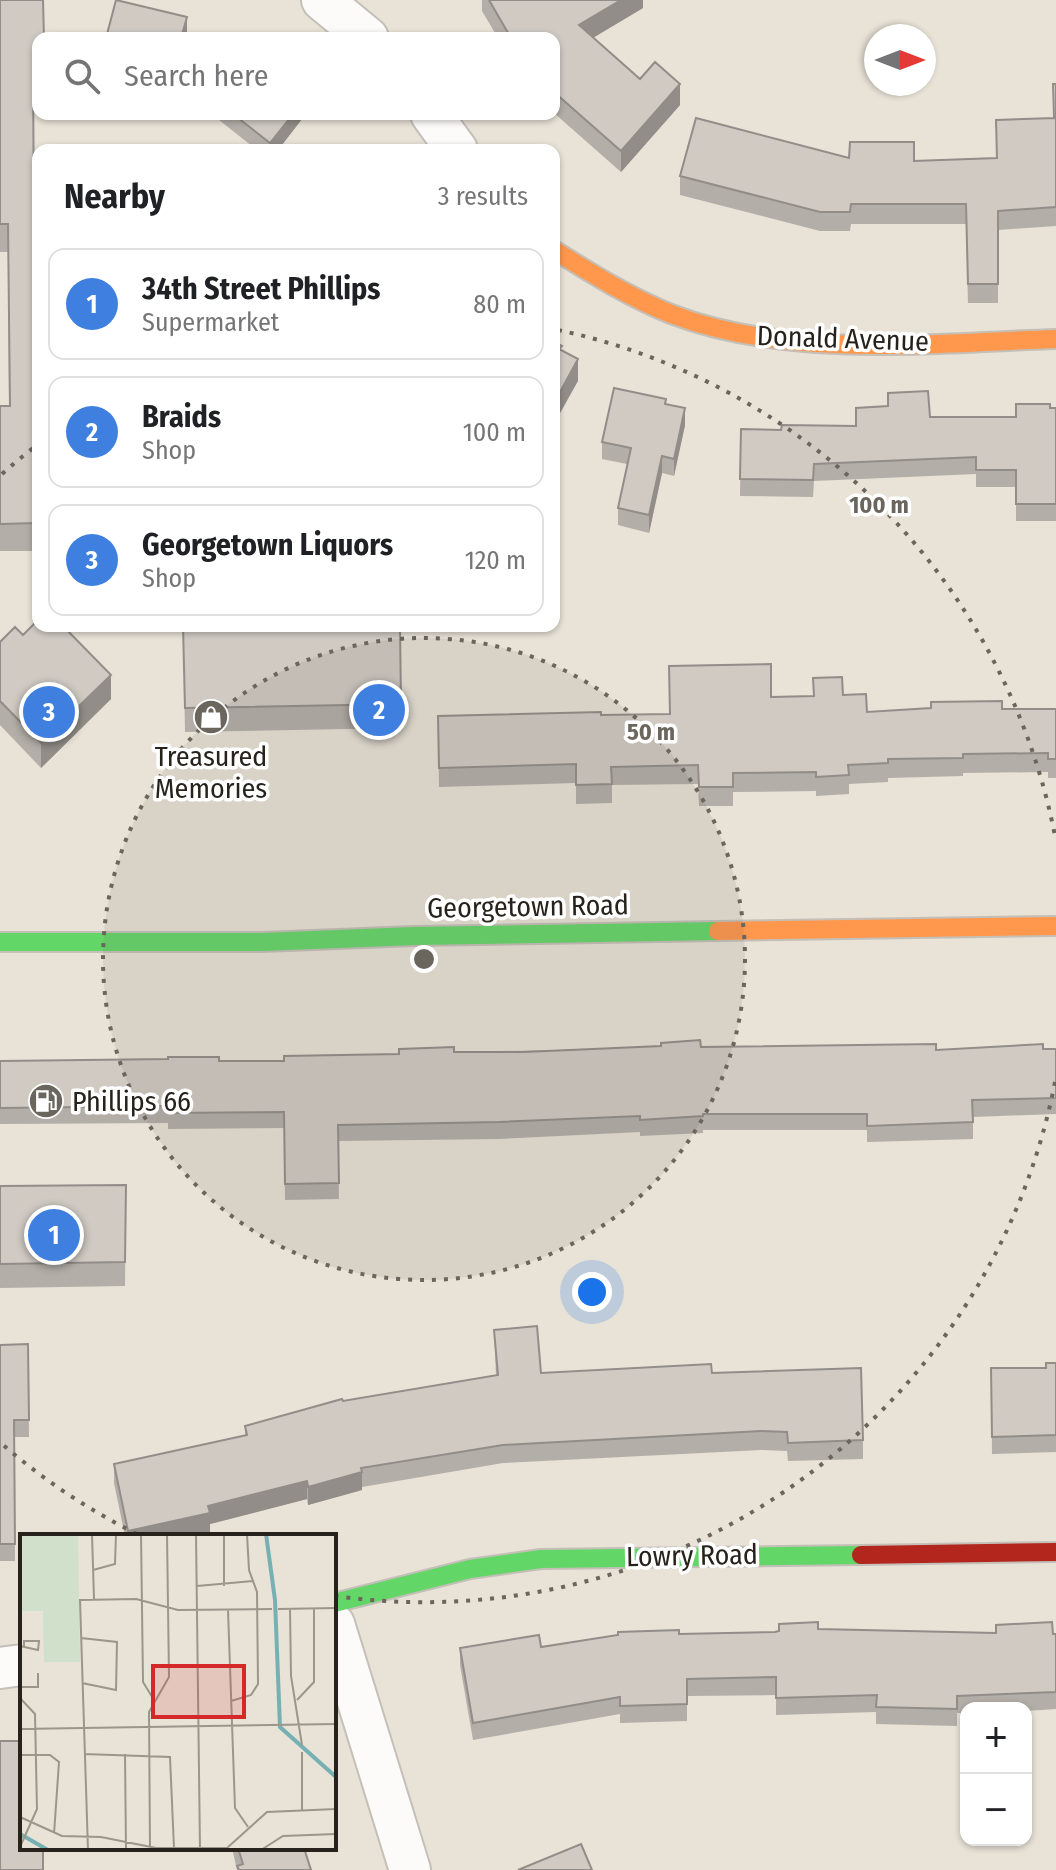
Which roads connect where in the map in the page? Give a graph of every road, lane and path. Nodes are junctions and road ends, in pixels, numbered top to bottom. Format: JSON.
{"nodes":[{"id":1,"x":435,"y":120,"type":"edge"},
{"id":2,"x":453,"y":144,"type":"edge"},
{"id":3,"x":560,"y":254,"type":"edge"},
{"id":4,"x":1056,"y":339,"type":"edge"},
{"id":5,"x":1056,"y":926,"type":"edge"},
{"id":6,"x":0,"y":942,"type":"edge"},
{"id":7,"x":1056,"y":1552,"type":"edge"},
{"id":8,"x":336,"y":1602,"type":"edge"},
{"id":9,"x":336,"y":1630,"type":"edge"},
{"id":10,"x":20,"y":1665,"type":"edge"},
{"id":11,"x":0,"y":1668,"type":"edge"},
{"id":12,"x":410,"y":1870,"type":"edge"}],
"edges":[{"from":1,"to":2,"type":"street"},
{"from":3,"to":4,"type":"street","name":"Donald Avenue"},
{"from":5,"to":6,"type":"street","name":"Georgetown Road"},
{"from":7,"to":8,"type":"street","name":"Lowry Road"},
{"from":9,"to":12,"type":"street"},
{"from":10,"to":11,"type":"street"}]}
